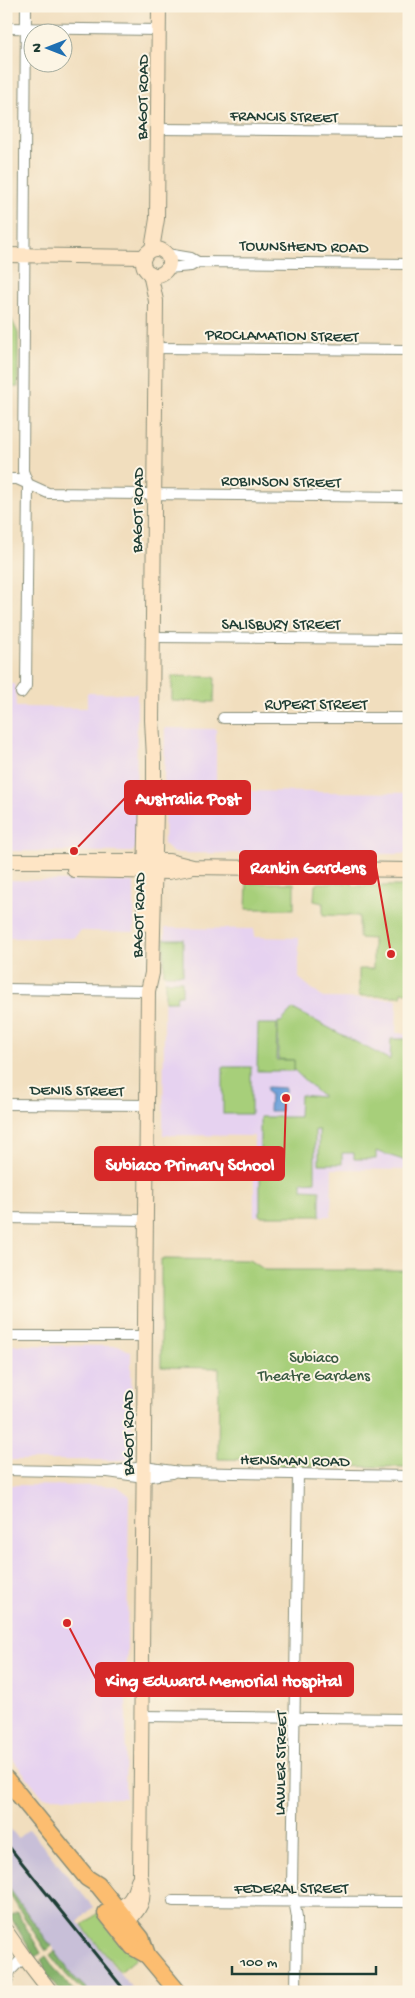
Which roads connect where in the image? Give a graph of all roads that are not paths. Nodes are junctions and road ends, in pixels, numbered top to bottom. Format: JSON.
{"nodes":[{"id":1,"x":26,"y":6,"type":"edge"},
{"id":2,"x":160,"y":6,"type":"edge"},
{"id":3,"x":26,"y":22,"type":"edge"},
{"id":4,"x":6,"y":28,"type":"edge"},
{"id":5,"x":22,"y":28,"type":"edge"},
{"id":6,"x":72,"y":29,"type":"edge"},
{"id":7,"x":159,"y":30,"type":"junction"},
{"id":8,"x":26,"y":72,"type":"edge"},
{"id":9,"x":158,"y":129,"type":"junction"},
{"id":10,"x":409,"y":131,"type":"edge"},
{"id":11,"x":6,"y":255,"type":"edge"},
{"id":12,"x":24,"y":260,"type":"junction"},
{"id":13,"x":156,"y":261,"type":"junction"},
{"id":14,"x":198,"y":262,"type":"junction"},
{"id":15,"x":6,"y":264,"type":"edge"},
{"id":16,"x":409,"y":264,"type":"edge"},
{"id":17,"x":155,"y":348,"type":"junction"},
{"id":18,"x":409,"y":350,"type":"edge"},
{"id":19,"x":6,"y":479,"type":"edge"},
{"id":20,"x":28,"y":484,"type":"junction"},
{"id":21,"x":154,"y":493,"type":"junction"},
{"id":22,"x":409,"y":497,"type":"edge"},
{"id":23,"x":152,"y":637,"type":"junction"},
{"id":24,"x":409,"y":639,"type":"edge"},
{"id":25,"x":21,"y":694,"type":"dead end"},
{"id":26,"x":223,"y":718,"type":"dead end"},
{"id":27,"x":409,"y":718,"type":"edge"},
{"id":28,"x":6,"y":861,"type":"edge"},
{"id":29,"x":150,"y":867,"type":"junction"},
{"id":30,"x":6,"y":869,"type":"edge"},
{"id":31,"x":409,"y":870,"type":"edge"},
{"id":32,"x":6,"y":989,"type":"edge"},
{"id":33,"x":148,"y":991,"type":"junction"},
{"id":34,"x":6,"y":1104,"type":"edge"},
{"id":35,"x":147,"y":1105,"type":"junction"},
{"id":36,"x":6,"y":1218,"type":"edge"},
{"id":37,"x":146,"y":1220,"type":"junction"},
{"id":38,"x":6,"y":1336,"type":"edge"},
{"id":39,"x":145,"y":1336,"type":"junction"},
{"id":40,"x":6,"y":1470,"type":"edge"},
{"id":41,"x":144,"y":1472,"type":"junction"},
{"id":42,"x":298,"y":1474,"type":"junction"},
{"id":43,"x":409,"y":1476,"type":"edge"},
{"id":44,"x":141,"y":1716,"type":"junction"},
{"id":45,"x":295,"y":1718,"type":"junction"},
{"id":46,"x":409,"y":1719,"type":"edge"},
{"id":47,"x":6,"y":1779,"type":"edge"},
{"id":48,"x":172,"y":1901,"type":"dead end"},
{"id":49,"x":295,"y":1902,"type":"junction"},
{"id":50,"x":409,"y":1902,"type":"edge"},
{"id":51,"x":118,"y":1919,"type":"junction"},
{"id":52,"x":6,"y":1930,"type":"edge"},
{"id":53,"x":24,"y":1957,"type":"junction"},
{"id":54,"x":6,"y":1985,"type":"edge"},
{"id":55,"x":51,"y":1992,"type":"edge"},
{"id":56,"x":178,"y":1992,"type":"edge"},
{"id":57,"x":296,"y":1992,"type":"edge"}],
"edges":[{"from":1,"to":3,"type":"street"},
{"from":2,"to":7,"type":"main road","name":"BAGOT ROAD"},
{"from":4,"to":5,"type":"street"},
{"from":6,"to":7,"type":"street"},
{"from":7,"to":9,"type":"main road","name":"BAGOT ROAD"},
{"from":8,"to":12,"type":"street"},
{"from":9,"to":10,"type":"street","name":"FRANCIS STREET"},
{"from":9,"to":13,"type":"main road","name":"BAGOT ROAD"},
{"from":11,"to":12,"type":"main road","name":"TOWNSHEND ROAD"},
{"from":12,"to":13,"type":"main road","name":"TOWNSHEND ROAD"},
{"from":12,"to":15,"type":"main road","name":"TOWNSHEND ROAD"},
{"from":12,"to":20,"type":"street"},
{"from":13,"to":14,"type":"street","name":"TOWNSHEND ROAD"},
{"from":13,"to":14,"type":"street","name":"TOWNSHEND ROAD"},
{"from":13,"to":17,"type":"main road","name":"BAGOT ROAD"},
{"from":14,"to":16,"type":"street","name":"TOWNSHEND ROAD"},
{"from":17,"to":18,"type":"street","name":"PROCLAMATION STREET"},
{"from":17,"to":21,"type":"main road","name":"BAGOT ROAD"},
{"from":19,"to":20,"type":"street","name":"ROBINSON STREET"},
{"from":20,"to":21,"type":"street","name":"ROBINSON STREET"},
{"from":20,"to":25,"type":"street"},
{"from":21,"to":22,"type":"street","name":"ROBINSON STREET"},
{"from":21,"to":23,"type":"main road","name":"BAGOT ROAD"},
{"from":23,"to":24,"type":"street","name":"SALISBURY STREET"},
{"from":23,"to":29,"type":"main road","name":"BAGOT ROAD"},
{"from":26,"to":27,"type":"street","name":"RUPERT STREET"},
{"from":28,"to":29,"type":"main road"},
{"from":29,"to":30,"type":"main road"},
{"from":29,"to":31,"type":"main road"},
{"from":29,"to":33,"type":"main road","name":"BAGOT ROAD"},
{"from":32,"to":33,"type":"street"},
{"from":33,"to":35,"type":"main road","name":"BAGOT ROAD"},
{"from":34,"to":35,"type":"street","name":"DENIS STREET"},
{"from":35,"to":37,"type":"main road","name":"BAGOT ROAD"},
{"from":36,"to":37,"type":"street"},
{"from":37,"to":39,"type":"main road","name":"BAGOT ROAD"},
{"from":38,"to":39,"type":"street"},
{"from":39,"to":41,"type":"main road","name":"BAGOT ROAD"},
{"from":40,"to":41,"type":"street","name":"HENSMAN ROAD"},
{"from":41,"to":42,"type":"street","name":"HENSMAN ROAD"},
{"from":41,"to":44,"type":"main road","name":"BAGOT ROAD"},
{"from":42,"to":43,"type":"street","name":"HENSMAN ROAD"},
{"from":42,"to":45,"type":"street","name":"LAWLER STREET"},
{"from":44,"to":45,"type":"street"},
{"from":44,"to":51,"type":"main road","name":"BAGOT ROAD"},
{"from":45,"to":46,"type":"street"},
{"from":45,"to":49,"type":"street","name":"LAWLER STREET"},
{"from":47,"to":51,"type":"main road"},
{"from":48,"to":49,"type":"street","name":"FEDERAL STREET"},
{"from":49,"to":50,"type":"street","name":"FEDERAL STREET"},
{"from":49,"to":57,"type":"street","name":"LAWLER STREET"},
{"from":51,"to":56,"type":"main road"},
{"from":52,"to":53,"type":"main road"},
{"from":53,"to":54,"type":"street"},
{"from":53,"to":55,"type":"main road"}]}
